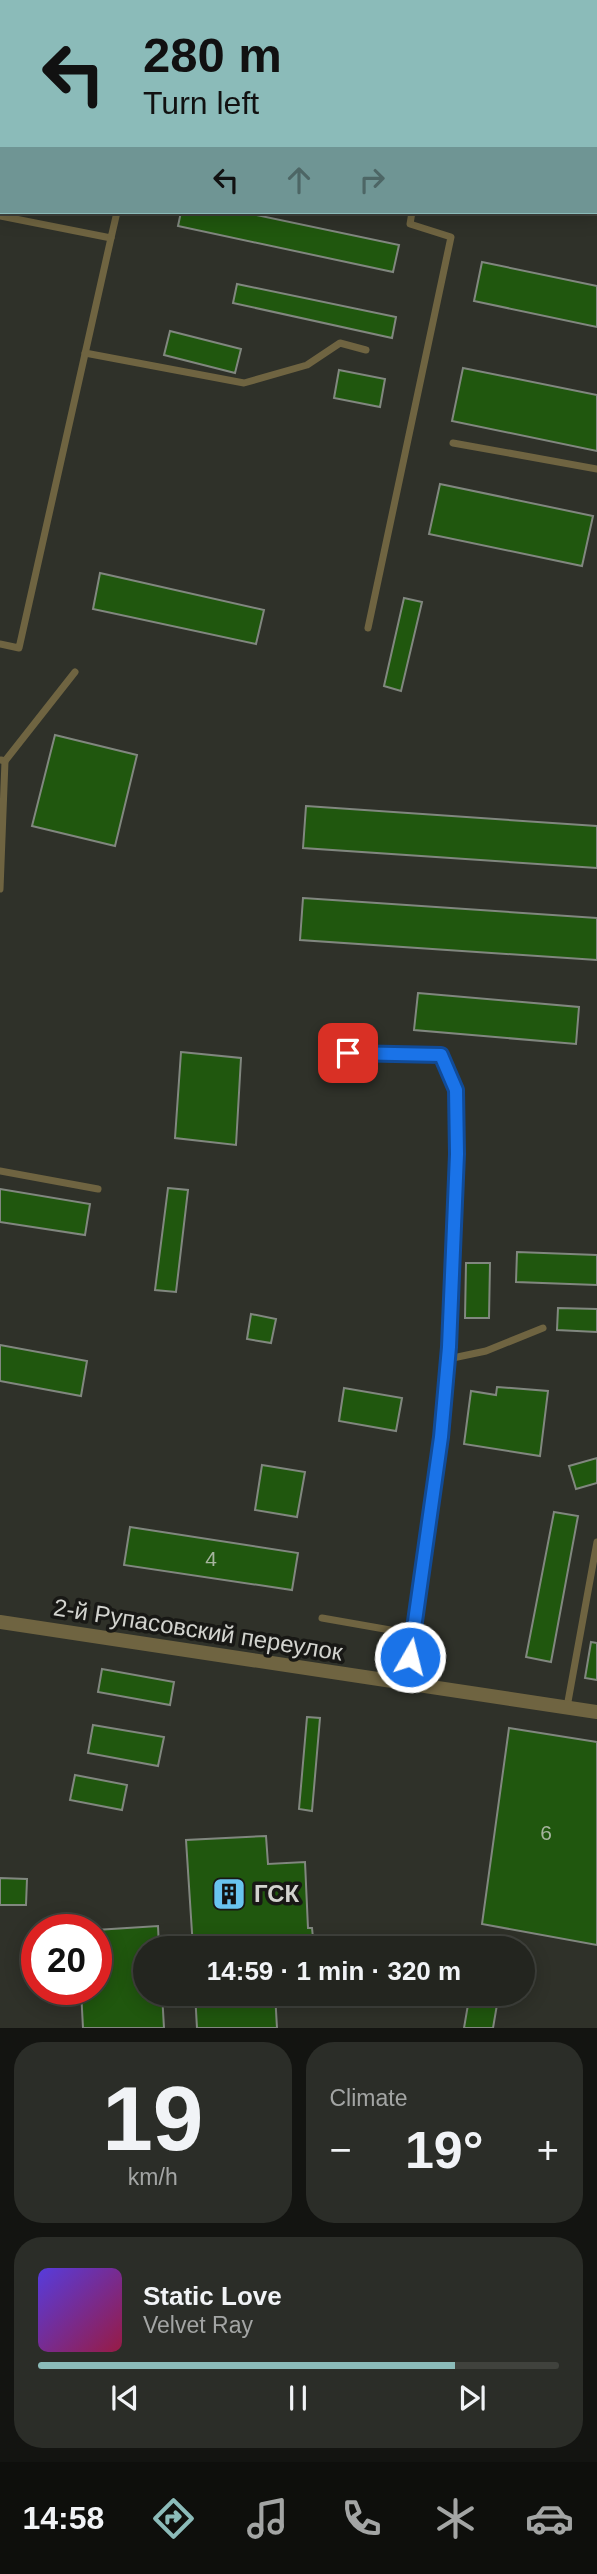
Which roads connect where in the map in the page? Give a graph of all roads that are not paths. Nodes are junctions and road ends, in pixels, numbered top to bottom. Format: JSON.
{"nodes":[{"id":1,"x":117,"y":214,"type":"edge"},
{"id":2,"x":412,"y":214,"type":"edge"},
{"id":3,"x":0,"y":216,"type":"edge"},
{"id":4,"x":111,"y":238,"type":"junction"},
{"id":5,"x":366,"y":351,"type":"dead end"},
{"id":6,"x":85,"y":354,"type":"junction"},
{"id":7,"x":453,"y":443,"type":"dead end"},
{"id":8,"x":597,"y":469,"type":"edge"},
{"id":9,"x":368,"y":628,"type":"dead end"},
{"id":10,"x":0,"y":644,"type":"edge"},
{"id":11,"x":75,"y":672,"type":"dead end"},
{"id":12,"x":2,"y":760,"type":"edge"},
{"id":13,"x":1,"y":889,"type":"edge"},
{"id":14,"x":348,"y":1053,"type":"dead end"},
{"id":15,"x":0,"y":1171,"type":"edge"},
{"id":16,"x":98,"y":1189,"type":"dead end"},
{"id":17,"x":543,"y":1328,"type":"dead end"},
{"id":18,"x":448,"y":1359,"type":"junction"},
{"id":19,"x":597,"y":1545,"type":"edge"},
{"id":20,"x":322,"y":1618,"type":"dead end"},
{"id":21,"x":0,"y":1622,"type":"edge"},
{"id":22,"x":413,"y":1634,"type":"junction"},
{"id":23,"x":403,"y":1685,"type":"junction"},
{"id":24,"x":567,"y":1708,"type":"junction"},
{"id":25,"x":597,"y":1712,"type":"edge"}],
"edges":[{"from":1,"to":4,"type":"lane"},
{"from":2,"to":9,"type":"lane"},
{"from":3,"to":4,"type":"lane"},
{"from":4,"to":6,"type":"lane"},
{"from":5,"to":6,"type":"lane"},
{"from":6,"to":10,"type":"lane"},
{"from":7,"to":8,"type":"lane"},
{"from":11,"to":12,"type":"lane"},
{"from":12,"to":13,"type":"lane"},
{"from":14,"to":18,"type":"lane"},
{"from":15,"to":16,"type":"lane"},
{"from":17,"to":18,"type":"lane"},
{"from":18,"to":22,"type":"lane"},
{"from":19,"to":24,"type":"lane"},
{"from":20,"to":22,"type":"lane"},
{"from":21,"to":23,"type":"street","name":"2-й Рупасовский переулок"},
{"from":22,"to":23,"type":"lane"},
{"from":23,"to":24,"type":"street","name":"2-й Рупасовский переулок"},
{"from":24,"to":25,"type":"street","name":"2-й Рупасовский переулок"}]}
